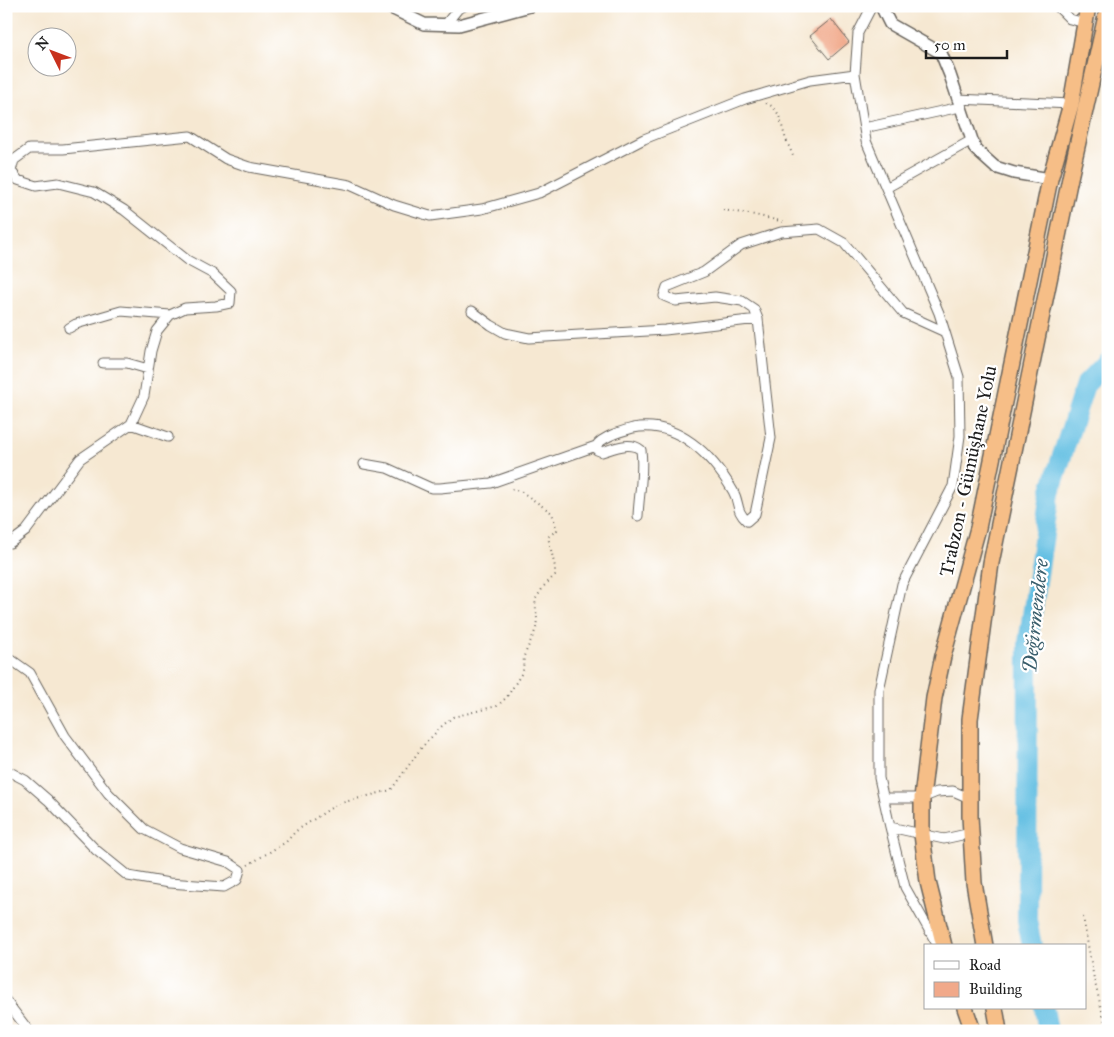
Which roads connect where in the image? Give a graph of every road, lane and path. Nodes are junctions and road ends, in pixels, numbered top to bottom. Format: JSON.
{"nodes":[{"id":1,"x":387,"y":6,"type":"edge"},
{"id":2,"x":464,"y":6,"type":"edge"},
{"id":3,"x":530,"y":6,"type":"edge"},
{"id":4,"x":872,"y":6,"type":"edge"},
{"id":5,"x":881,"y":6,"type":"edge"},
{"id":6,"x":1058,"y":6,"type":"edge"},
{"id":7,"x":1088,"y":6,"type":"edge"},
{"id":8,"x":1108,"y":7,"type":"edge"},
{"id":9,"x":1085,"y":23,"type":"junction"},
{"id":10,"x":445,"y":25,"type":"junction"},
{"id":11,"x":855,"y":74,"type":"junction"},
{"id":12,"x":745,"y":99,"type":"junction"},
{"id":13,"x":959,"y":103,"type":"junction"},
{"id":14,"x":1071,"y":104,"type":"junction"},
{"id":15,"x":864,"y":128,"type":"junction"},
{"id":16,"x":972,"y":140,"type":"junction"},
{"id":17,"x":793,"y":156,"type":"dead end"},
{"id":18,"x":1050,"y":179,"type":"junction"},
{"id":19,"x":886,"y":188,"type":"junction"},
{"id":20,"x":723,"y":210,"type":"dead end"},
{"id":21,"x":799,"y":230,"type":"junction"},
{"id":22,"x":472,"y":311,"type":"dead end"},
{"id":23,"x":170,"y":315,"type":"junction"},
{"id":24,"x":758,"y":319,"type":"junction"},
{"id":25,"x":69,"y":328,"type":"dead end"},
{"id":26,"x":945,"y":332,"type":"junction"},
{"id":27,"x":103,"y":363,"type":"dead end"},
{"id":28,"x":148,"y":369,"type":"junction"},
{"id":29,"x":131,"y":424,"type":"junction"},
{"id":30,"x":168,"y":437,"type":"dead end"},
{"id":31,"x":596,"y":446,"type":"junction"},
{"id":32,"x":364,"y":464,"type":"dead end"},
{"id":33,"x":491,"y":483,"type":"junction"},
{"id":34,"x":638,"y":516,"type":"dead end"},
{"id":35,"x":6,"y":543,"type":"edge"},
{"id":36,"x":6,"y":656,"type":"edge"},
{"id":37,"x":6,"y":770,"type":"edge"},
{"id":38,"x":884,"y":798,"type":"junction"},
{"id":39,"x":922,"y":798,"type":"junction"},
{"id":40,"x":969,"y":798,"type":"junction"},
{"id":41,"x":890,"y":827,"type":"junction"},
{"id":42,"x":971,"y":833,"type":"junction"},
{"id":43,"x":922,"y":834,"type":"junction"},
{"id":44,"x":240,"y":870,"type":"junction"},
{"id":45,"x":1083,"y":917,"type":"dead end"},
{"id":46,"x":937,"y":944,"type":"edge"},
{"id":47,"x":944,"y":944,"type":"edge"},
{"id":48,"x":985,"y":944,"type":"edge"},
{"id":49,"x":6,"y":1001,"type":"edge"},
{"id":50,"x":966,"y":1010,"type":"edge"},
{"id":51,"x":995,"y":1010,"type":"edge"},
{"id":52,"x":6,"y":1023,"type":"edge"},
{"id":53,"x":15,"y":1031,"type":"edge"},
{"id":54,"x":29,"y":1031,"type":"edge"},
{"id":55,"x":973,"y":1031,"type":"edge"},
{"id":56,"x":999,"y":1031,"type":"edge"},
{"id":57,"x":1107,"y":1031,"type":"edge"}],
"edges":[{"from":1,"to":10,"type":"street"},
{"from":2,"to":10,"type":"street"},
{"from":3,"to":10,"type":"street"},
{"from":4,"to":11,"type":"street"},
{"from":5,"to":13,"type":"street"},
{"from":6,"to":9,"type":"street"},
{"from":7,"to":9,"type":"highway","name":"Trabzon - Gümüşhane Yolu"},
{"from":8,"to":40,"type":"highway"},
{"from":9,"to":14,"type":"highway","name":"Trabzon - Gümüşhane Yolu"},
{"from":11,"to":12,"type":"street"},
{"from":11,"to":15,"type":"street"},
{"from":12,"to":17,"type":"path"},
{"from":12,"to":23,"type":"street"},
{"from":13,"to":14,"type":"street"},
{"from":13,"to":15,"type":"street"},
{"from":13,"to":16,"type":"street"},
{"from":14,"to":18,"type":"highway","name":"Trabzon - Gümüşhane Yolu"},
{"from":15,"to":19,"type":"street"},
{"from":16,"to":18,"type":"street"},
{"from":16,"to":19,"type":"street"},
{"from":18,"to":39,"type":"highway","name":"Trabzon - Gümüşhane Yolu"},
{"from":19,"to":26,"type":"street"},
{"from":20,"to":21,"type":"path"},
{"from":21,"to":24,"type":"street"},
{"from":21,"to":26,"type":"street"},
{"from":22,"to":24,"type":"street"},
{"from":23,"to":25,"type":"street"},
{"from":23,"to":28,"type":"street"},
{"from":24,"to":31,"type":"street"},
{"from":26,"to":38,"type":"street"},
{"from":27,"to":28,"type":"street"},
{"from":28,"to":29,"type":"street"},
{"from":29,"to":30,"type":"street"},
{"from":29,"to":35,"type":"street"},
{"from":31,"to":33,"type":"street"},
{"from":31,"to":34,"type":"street"},
{"from":32,"to":33,"type":"street"},
{"from":33,"to":44,"type":"path"},
{"from":36,"to":44,"type":"street"},
{"from":37,"to":44,"type":"street"},
{"from":38,"to":39,"type":"street"},
{"from":38,"to":41,"type":"street"},
{"from":39,"to":40,"type":"street"},
{"from":39,"to":43,"type":"highway","name":"Trabzon - Gümüşhane Yolu"},
{"from":40,"to":42,"type":"highway"},
{"from":41,"to":43,"type":"street"},
{"from":41,"to":46,"type":"street"},
{"from":42,"to":43,"type":"street"},
{"from":42,"to":48,"type":"highway"},
{"from":43,"to":47,"type":"highway","name":"Trabzon - Gümüşhane Yolu"},
{"from":45,"to":57,"type":"path"},
{"from":49,"to":54,"type":"street"},
{"from":50,"to":55,"type":"highway"},
{"from":51,"to":56,"type":"highway"},
{"from":52,"to":53,"type":"path"}]}
